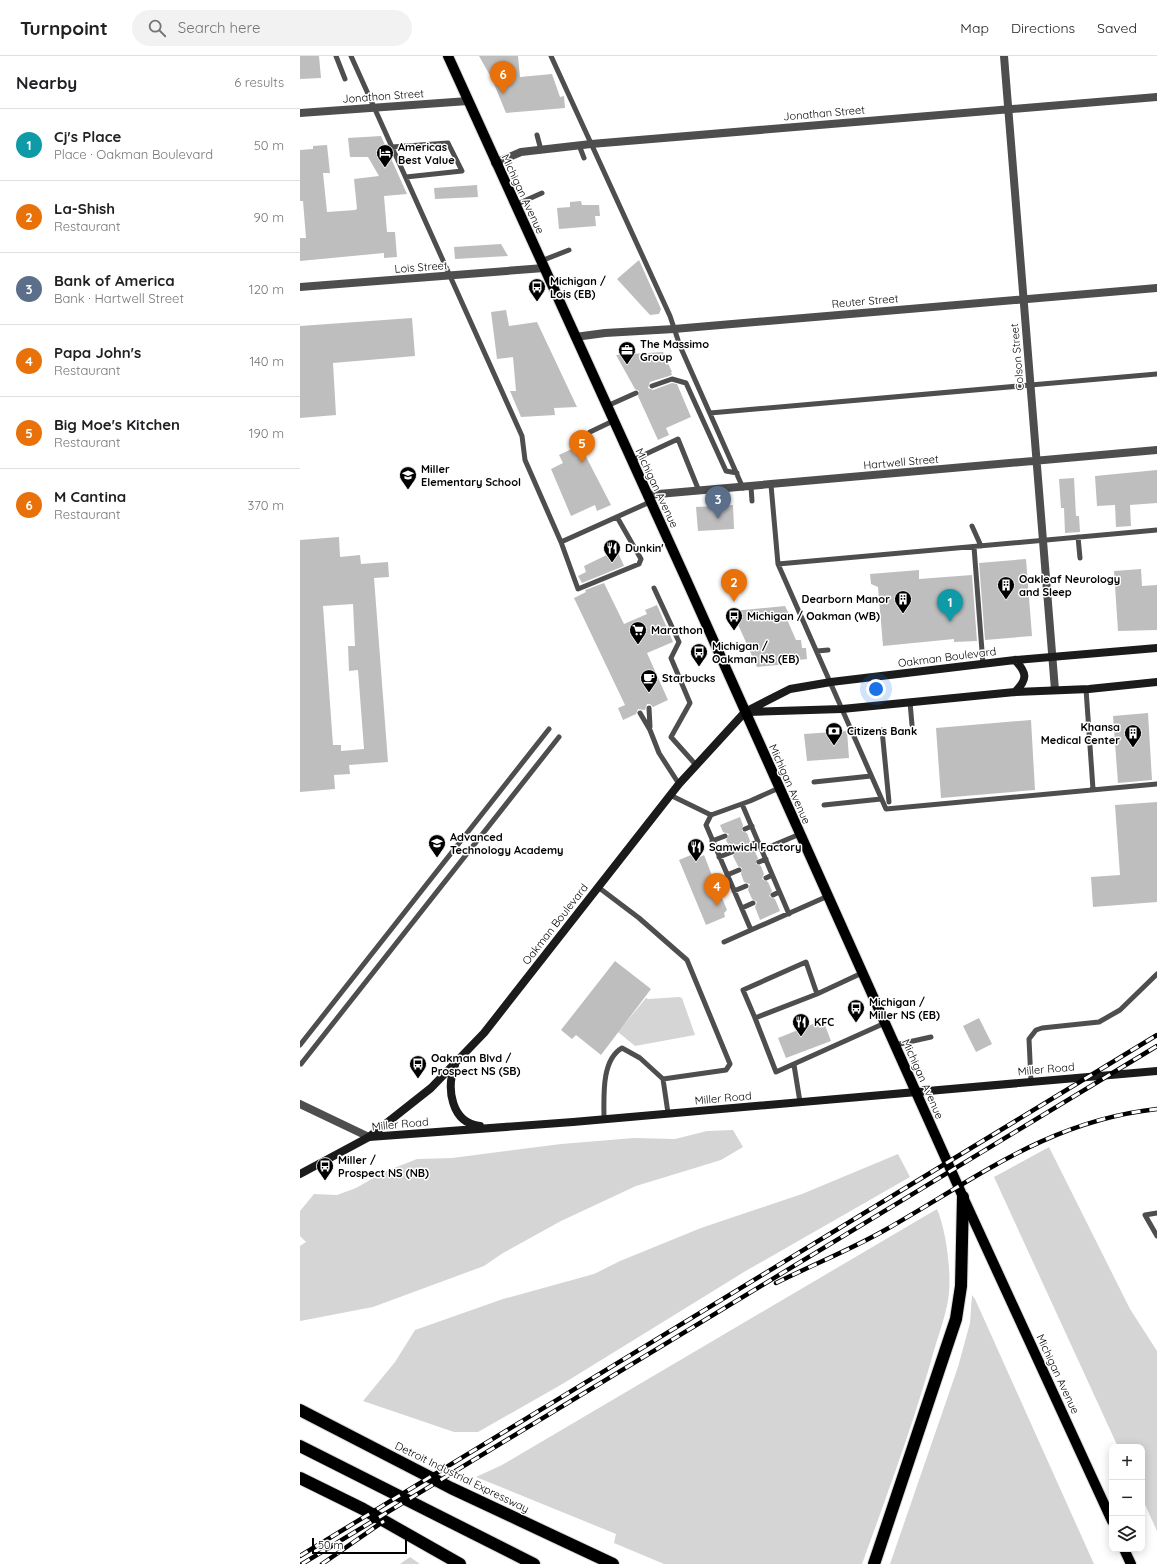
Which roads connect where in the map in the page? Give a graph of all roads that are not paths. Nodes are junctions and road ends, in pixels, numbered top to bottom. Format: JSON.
{"nodes":[{"id":1,"x":336,"y":56,"type":"edge"},
{"id":2,"x":351,"y":56,"type":"edge"},
{"id":3,"x":448,"y":56,"type":"edge"},
{"id":4,"x":551,"y":56,"type":"edge"},
{"id":5,"x":1004,"y":56,"type":"edge"},
{"id":6,"x":345,"y":79,"type":"dead end"},
{"id":7,"x":1157,"y":97,"type":"edge"},
{"id":8,"x":468,"y":101,"type":"junction"},
{"id":9,"x":374,"y":107,"type":"junction"},
{"id":10,"x":1008,"y":109,"type":"junction"},
{"id":11,"x":300,"y":113,"type":"edge"},
{"id":12,"x":537,"y":135,"type":"dead end"},
{"id":13,"x":591,"y":144,"type":"junction"},
{"id":14,"x":579,"y":145,"type":"junction"},
{"id":15,"x":392,"y":147,"type":"junction"},
{"id":16,"x":541,"y":150,"type":"junction"},
{"id":17,"x":584,"y":158,"type":"dead end"},
{"id":18,"x":495,"y":163,"type":"junction"},
{"id":19,"x":406,"y":177,"type":"junction"},
{"id":20,"x":542,"y":193,"type":"dead end"},
{"id":21,"x":515,"y":205,"type":"junction"},
{"id":22,"x":569,"y":250,"type":"dead end"},
{"id":23,"x":542,"y":265,"type":"junction"},
{"id":24,"x":450,"y":276,"type":"junction"},
{"id":25,"x":300,"y":287,"type":"edge"},
{"id":26,"x":1157,"y":288,"type":"edge"},
{"id":27,"x":1024,"y":299,"type":"junction"},
{"id":28,"x":674,"y":329,"type":"junction"},
{"id":29,"x":576,"y":337,"type":"junction"},
{"id":30,"x":1157,"y":374,"type":"edge"},
{"id":31,"x":1031,"y":385,"type":"junction"},
{"id":32,"x":652,"y":386,"type":"dead end"},
{"id":33,"x":636,"y":393,"type":"dead end"},
{"id":34,"x":606,"y":406,"type":"junction"},
{"id":35,"x":710,"y":413,"type":"junction"},
{"id":36,"x":613,"y":421,"type":"junction"},
{"id":37,"x":590,"y":432,"type":"dead end"},
{"id":38,"x":1157,"y":450,"type":"edge"},
{"id":39,"x":631,"y":460,"type":"junction"},
{"id":40,"x":1037,"y":461,"type":"junction"},
{"id":41,"x":738,"y":473,"type":"junction"},
{"id":42,"x":771,"y":485,"type":"junction"},
{"id":43,"x":747,"y":487,"type":"junction"},
{"id":44,"x":699,"y":491,"type":"junction"},
{"id":45,"x":649,"y":498,"type":"junction"},
{"id":46,"x":752,"y":501,"type":"dead end"},
{"id":47,"x":617,"y":517,"type":"junction"},
{"id":48,"x":972,"y":526,"type":"dead end"},
{"id":49,"x":1157,"y":530,"type":"edge"},
{"id":50,"x":1078,"y":537,"type":"junction"},
{"id":51,"x":1043,"y":540,"type":"junction"},
{"id":52,"x":561,"y":542,"type":"junction"},
{"id":53,"x":980,"y":546,"type":"junction"},
{"id":54,"x":974,"y":547,"type":"junction"},
{"id":55,"x":1080,"y":558,"type":"dead end"},
{"id":56,"x":778,"y":564,"type":"junction"},
{"id":57,"x":654,"y":588,"type":"dead end"},
{"id":58,"x":1157,"y":648,"type":"edge"},
{"id":59,"x":828,"y":650,"type":"dead end"},
{"id":60,"x":817,"y":651,"type":"junction"},
{"id":61,"x":1052,"y":657,"type":"junction"},
{"id":62,"x":1014,"y":660,"type":"junction"},
{"id":63,"x":983,"y":664,"type":"junction"},
{"id":64,"x":831,"y":682,"type":"junction"},
{"id":65,"x":1157,"y":682,"type":"edge"},
{"id":66,"x":1086,"y":689,"type":"junction"},
{"id":67,"x":1055,"y":690,"type":"junction"},
{"id":68,"x":1015,"y":692,"type":"junction"},
{"id":69,"x":910,"y":702,"type":"junction"},
{"id":70,"x":649,"y":708,"type":"dead end"},
{"id":71,"x":842,"y":709,"type":"junction"},
{"id":72,"x":745,"y":712,"type":"junction"},
{"id":73,"x":640,"y":713,"type":"dead end"},
{"id":74,"x":912,"y":725,"type":"dead end"},
{"id":75,"x":549,"y":729,"type":"dead end"},
{"id":76,"x":650,"y":730,"type":"junction"},
{"id":77,"x":882,"y":730,"type":"dead end"},
{"id":78,"x":559,"y":737,"type":"dead end"},
{"id":79,"x":696,"y":765,"type":"junction"},
{"id":80,"x":872,"y":776,"type":"junction"},
{"id":81,"x":814,"y":782,"type":"dead end"},
{"id":82,"x":679,"y":784,"type":"junction"},
{"id":83,"x":1157,"y":784,"type":"edge"},
{"id":84,"x":779,"y":788,"type":"junction"},
{"id":85,"x":1093,"y":790,"type":"junction"},
{"id":86,"x":670,"y":795,"type":"junction"},
{"id":87,"x":881,"y":799,"type":"junction"},
{"id":88,"x":919,"y":799,"type":"dead end"},
{"id":89,"x":889,"y":802,"type":"dead end"},
{"id":90,"x":742,"y":804,"type":"junction"},
{"id":91,"x":824,"y":806,"type":"dead end"},
{"id":92,"x":919,"y":806,"type":"junction"},
{"id":93,"x":711,"y":815,"type":"junction"},
{"id":94,"x":752,"y":826,"type":"junction"},
{"id":95,"x":745,"y":829,"type":"dead end"},
{"id":96,"x":800,"y":834,"type":"junction"},
{"id":97,"x":725,"y":836,"type":"dead end"},
{"id":98,"x":712,"y":841,"type":"junction"},
{"id":99,"x":758,"y":842,"type":"junction"},
{"id":100,"x":752,"y":844,"type":"dead end"},
{"id":101,"x":762,"y":850,"type":"junction"},
{"id":102,"x":732,"y":852,"type":"dead end"},
{"id":103,"x":719,"y":857,"type":"junction"},
{"id":104,"x":766,"y":859,"type":"junction"},
{"id":105,"x":759,"y":862,"type":"dead end"},
{"id":106,"x":739,"y":870,"type":"dead end"},
{"id":107,"x":727,"y":875,"type":"junction"},
{"id":108,"x":772,"y":875,"type":"junction"},
{"id":109,"x":766,"y":878,"type":"dead end"},
{"id":110,"x":746,"y":886,"type":"dead end"},
{"id":111,"x":598,"y":887,"type":"junction"},
{"id":112,"x":734,"y":891,"type":"junction"},
{"id":113,"x":779,"y":892,"type":"junction"},
{"id":114,"x":773,"y":894,"type":"dead end"},
{"id":115,"x":828,"y":896,"type":"junction"},
{"id":116,"x":753,"y":903,"type":"dead end"},
{"id":117,"x":742,"y":908,"type":"junction"},
{"id":118,"x":789,"y":914,"type":"junction"},
{"id":119,"x":751,"y":930,"type":"junction"},
{"id":120,"x":724,"y":942,"type":"dead end"},
{"id":121,"x":862,"y":973,"type":"junction"},
{"id":122,"x":1157,"y":974,"type":"edge"},
{"id":123,"x":817,"y":994,"type":"junction"},
{"id":124,"x":755,"y":1018,"type":"junction"},
{"id":125,"x":885,"y":1023,"type":"junction"},
{"id":126,"x":931,"y":1037,"type":"dead end"},
{"id":127,"x":300,"y":1045,"type":"edge"},
{"id":128,"x":895,"y":1045,"type":"junction"},
{"id":129,"x":457,"y":1061,"type":"junction"},
{"id":130,"x":301,"y":1064,"type":"edge"},
{"id":131,"x":794,"y":1065,"type":"junction"},
{"id":132,"x":1157,"y":1071,"type":"edge"},
{"id":133,"x":663,"y":1079,"type":"junction"},
{"id":134,"x":1031,"y":1082,"type":"junction"},
{"id":135,"x":916,"y":1092,"type":"junction"},
{"id":136,"x":800,"y":1102,"type":"junction"},
{"id":137,"x":300,"y":1104,"type":"edge"},
{"id":138,"x":668,"y":1113,"type":"junction"},
{"id":139,"x":604,"y":1119,"type":"junction"},
{"id":140,"x":494,"y":1127,"type":"junction"},
{"id":141,"x":369,"y":1137,"type":"junction"},
{"id":142,"x":300,"y":1174,"type":"edge"},
{"id":143,"x":963,"y":1197,"type":"junction"},
{"id":144,"x":1157,"y":1213,"type":"edge"},
{"id":145,"x":1157,"y":1236,"type":"edge"},
{"id":146,"x":300,"y":1410,"type":"edge"},
{"id":147,"x":300,"y":1446,"type":"edge"},
{"id":148,"x":300,"y":1478,"type":"edge"},
{"id":149,"x":1110,"y":1516,"type":"edge"},
{"id":150,"x":390,"y":1524,"type":"junction"},
{"id":151,"x":1125,"y":1552,"type":"edge"},
{"id":152,"x":612,"y":1563,"type":"edge"},
{"id":153,"x":446,"y":1564,"type":"edge"},
{"id":154,"x":460,"y":1564,"type":"edge"},
{"id":155,"x":534,"y":1564,"type":"edge"},
{"id":156,"x":874,"y":1564,"type":"edge"},
{"id":157,"x":1131,"y":1564,"type":"edge"}],
"edges":[{"from":1,"to":6,"type":"lane"},
{"from":2,"to":9,"type":"lane"},
{"from":3,"to":8,"type":"main road","name":"Michigan Avenue"},
{"from":4,"to":13,"type":"lane"},
{"from":5,"to":10,"type":"street","name":"Colson Street"},
{"from":7,"to":10,"type":"street","name":"Jonathan Street"},
{"from":8,"to":9,"type":"street","name":"Jonathon Street"},
{"from":8,"to":18,"type":"main road","name":"Michigan Avenue"},
{"from":9,"to":11,"type":"street","name":"Jonathon Street"},
{"from":9,"to":15,"type":"lane"},
{"from":10,"to":13,"type":"street","name":"Jonathan Street"},
{"from":10,"to":27,"type":"street","name":"Colson Street"},
{"from":12,"to":16,"type":"lane"},
{"from":13,"to":14,"type":"street","name":"Jonathan Street"},
{"from":13,"to":28,"type":"lane"},
{"from":14,"to":16,"type":"street","name":"Jonathan Street"},
{"from":14,"to":17,"type":"lane"},
{"from":15,"to":19,"type":"lane"},
{"from":15,"to":19,"type":"lane"},
{"from":16,"to":18,"type":"street","name":"Jonathan Street"},
{"from":18,"to":21,"type":"main road","name":"Michigan Avenue"},
{"from":19,"to":24,"type":"lane"},
{"from":20,"to":21,"type":"lane"},
{"from":21,"to":23,"type":"main road","name":"Michigan Avenue"},
{"from":22,"to":23,"type":"lane"},
{"from":23,"to":24,"type":"street","name":"Lois Street"},
{"from":23,"to":29,"type":"main road","name":"Michigan Avenue"},
{"from":24,"to":25,"type":"street","name":"Lois Street"},
{"from":24,"to":52,"type":"lane"},
{"from":26,"to":27,"type":"street","name":"Reuter Street"},
{"from":27,"to":28,"type":"street","name":"Reuter Street"},
{"from":27,"to":31,"type":"street","name":"Colson Street"},
{"from":28,"to":29,"type":"street","name":"Reuter Street"},
{"from":28,"to":35,"type":"lane"},
{"from":29,"to":34,"type":"main road","name":"Michigan Avenue"},
{"from":30,"to":31,"type":"lane"},
{"from":31,"to":35,"type":"lane"},
{"from":31,"to":40,"type":"street","name":"Colson Street"},
{"from":32,"to":41,"type":"lane"},
{"from":33,"to":34,"type":"lane"},
{"from":34,"to":36,"type":"main road","name":"Michigan Avenue"},
{"from":35,"to":41,"type":"lane"},
{"from":36,"to":37,"type":"lane"},
{"from":36,"to":39,"type":"main road","name":"Michigan Avenue"},
{"from":38,"to":40,"type":"street","name":"Hartwell Street"},
{"from":39,"to":44,"type":"lane"},
{"from":39,"to":45,"type":"main road","name":"Michigan Avenue"},
{"from":40,"to":42,"type":"street","name":"Hartwell Street"},
{"from":40,"to":51,"type":"street","name":"Colson Street"},
{"from":41,"to":43,"type":"lane"},
{"from":42,"to":43,"type":"street","name":"Hartwell Street"},
{"from":42,"to":56,"type":"lane"},
{"from":43,"to":44,"type":"street","name":"Hartwell Street"},
{"from":43,"to":46,"type":"lane"},
{"from":44,"to":45,"type":"street","name":"Hartwell Street"},
{"from":45,"to":47,"type":"lane"},
{"from":45,"to":72,"type":"main road","name":"Michigan Avenue"},
{"from":47,"to":52,"type":"lane"},
{"from":47,"to":52,"type":"lane"},
{"from":48,"to":53,"type":"lane"},
{"from":49,"to":50,"type":"lane"},
{"from":50,"to":51,"type":"lane"},
{"from":50,"to":55,"type":"lane"},
{"from":51,"to":53,"type":"lane"},
{"from":51,"to":61,"type":"street","name":"Colson Street"},
{"from":53,"to":54,"type":"lane"},
{"from":54,"to":56,"type":"lane"},
{"from":54,"to":63,"type":"lane"},
{"from":56,"to":60,"type":"lane"},
{"from":57,"to":79,"type":"lane"},
{"from":58,"to":61,"type":"main road","name":"Oakman Boulevard"},
{"from":59,"to":60,"type":"lane"},
{"from":60,"to":64,"type":"lane"},
{"from":61,"to":62,"type":"main road","name":"Oakman Boulevard"},
{"from":61,"to":67,"type":"street","name":"Colson Street"},
{"from":62,"to":63,"type":"main road","name":"Oakman Boulevard"},
{"from":62,"to":68,"type":"main road"},
{"from":63,"to":64,"type":"main road","name":"Oakman Boulevard"},
{"from":64,"to":71,"type":"lane"},
{"from":64,"to":72,"type":"main road","name":"Oakman Boulevard"},
{"from":65,"to":66,"type":"main road"},
{"from":66,"to":67,"type":"main road"},
{"from":66,"to":85,"type":"lane"},
{"from":67,"to":68,"type":"main road"},
{"from":68,"to":69,"type":"main road"},
{"from":69,"to":71,"type":"main road"},
{"from":69,"to":74,"type":"lane"},
{"from":70,"to":76,"type":"lane"},
{"from":71,"to":72,"type":"main road"},
{"from":71,"to":80,"type":"lane"},
{"from":72,"to":79,"type":"main road","name":"Oakman Boulevard"},
{"from":72,"to":84,"type":"main road","name":"Michigan Avenue"},
{"from":73,"to":76,"type":"lane"},
{"from":75,"to":127,"type":"lane"},
{"from":76,"to":82,"type":"lane"},
{"from":77,"to":89,"type":"lane"},
{"from":78,"to":130,"type":"lane"},
{"from":79,"to":82,"type":"main road","name":"Oakman Boulevard"},
{"from":80,"to":81,"type":"lane"},
{"from":80,"to":87,"type":"lane"},
{"from":82,"to":86,"type":"main road","name":"Oakman Boulevard"},
{"from":83,"to":85,"type":"lane"},
{"from":84,"to":90,"type":"lane"},
{"from":84,"to":96,"type":"main road","name":"Michigan Avenue"},
{"from":85,"to":92,"type":"lane"},
{"from":86,"to":93,"type":"lane"},
{"from":86,"to":111,"type":"main road","name":"Oakman Boulevard"},
{"from":87,"to":91,"type":"lane"},
{"from":87,"to":92,"type":"lane"},
{"from":88,"to":92,"type":"lane"},
{"from":90,"to":93,"type":"lane"},
{"from":90,"to":94,"type":"lane"},
{"from":93,"to":98,"type":"lane"},
{"from":94,"to":95,"type":"lane"},
{"from":94,"to":99,"type":"lane"},
{"from":96,"to":101,"type":"lane"},
{"from":96,"to":115,"type":"main road","name":"Michigan Avenue"},
{"from":97,"to":98,"type":"lane"},
{"from":98,"to":103,"type":"lane"},
{"from":99,"to":100,"type":"lane"},
{"from":99,"to":101,"type":"lane"},
{"from":101,"to":104,"type":"lane"},
{"from":102,"to":103,"type":"lane"},
{"from":103,"to":107,"type":"lane"},
{"from":104,"to":105,"type":"lane"},
{"from":104,"to":108,"type":"lane"},
{"from":106,"to":107,"type":"lane"},
{"from":107,"to":112,"type":"lane"},
{"from":108,"to":109,"type":"lane"},
{"from":108,"to":113,"type":"lane"},
{"from":110,"to":112,"type":"lane"},
{"from":111,"to":129,"type":"main road","name":"Oakman Boulevard"},
{"from":111,"to":133,"type":"lane"},
{"from":112,"to":117,"type":"lane"},
{"from":113,"to":114,"type":"lane"},
{"from":113,"to":118,"type":"lane"},
{"from":115,"to":118,"type":"lane"},
{"from":115,"to":121,"type":"main road","name":"Michigan Avenue"},
{"from":116,"to":117,"type":"lane"},
{"from":117,"to":119,"type":"lane"},
{"from":118,"to":119,"type":"lane"},
{"from":119,"to":120,"type":"lane"},
{"from":121,"to":123,"type":"lane"},
{"from":121,"to":125,"type":"main road","name":"Michigan Avenue"},
{"from":122,"to":134,"type":"lane"},
{"from":123,"to":124,"type":"lane"},
{"from":123,"to":124,"type":"lane"},
{"from":124,"to":131,"type":"lane"},
{"from":125,"to":128,"type":"main road","name":"Michigan Avenue"},
{"from":125,"to":131,"type":"lane"},
{"from":126,"to":128,"type":"lane"},
{"from":128,"to":135,"type":"main road","name":"Michigan Avenue"},
{"from":129,"to":140,"type":"main road"},
{"from":129,"to":141,"type":"main road","name":"Oakman Boulevard"},
{"from":131,"to":136,"type":"lane"},
{"from":132,"to":134,"type":"main road","name":"Miller Road"},
{"from":133,"to":138,"type":"lane"},
{"from":133,"to":139,"type":"lane"},
{"from":134,"to":135,"type":"main road","name":"Miller Road"},
{"from":135,"to":136,"type":"main road","name":"Miller Road"},
{"from":135,"to":143,"type":"main road","name":"Michigan Avenue"},
{"from":136,"to":138,"type":"main road","name":"Miller Road"},
{"from":137,"to":141,"type":"street"},
{"from":138,"to":139,"type":"main road","name":"Miller Road"},
{"from":139,"to":140,"type":"main road","name":"Miller Road"},
{"from":140,"to":141,"type":"main road","name":"Miller Road"},
{"from":141,"to":142,"type":"main road","name":"Miller Road"},
{"from":143,"to":149,"type":"main road","name":"Michigan Avenue"},
{"from":143,"to":156,"type":"highway"},
{"from":144,"to":145,"type":"lane"},
{"from":146,"to":152,"type":"highway","name":"Detroit Industrial Expressway"},
{"from":147,"to":155,"type":"highway"},
{"from":148,"to":150,"type":"highway"},
{"from":150,"to":153,"type":"highway"},
{"from":150,"to":154,"type":"highway"},
{"from":151,"to":157,"type":"main road"}]}
